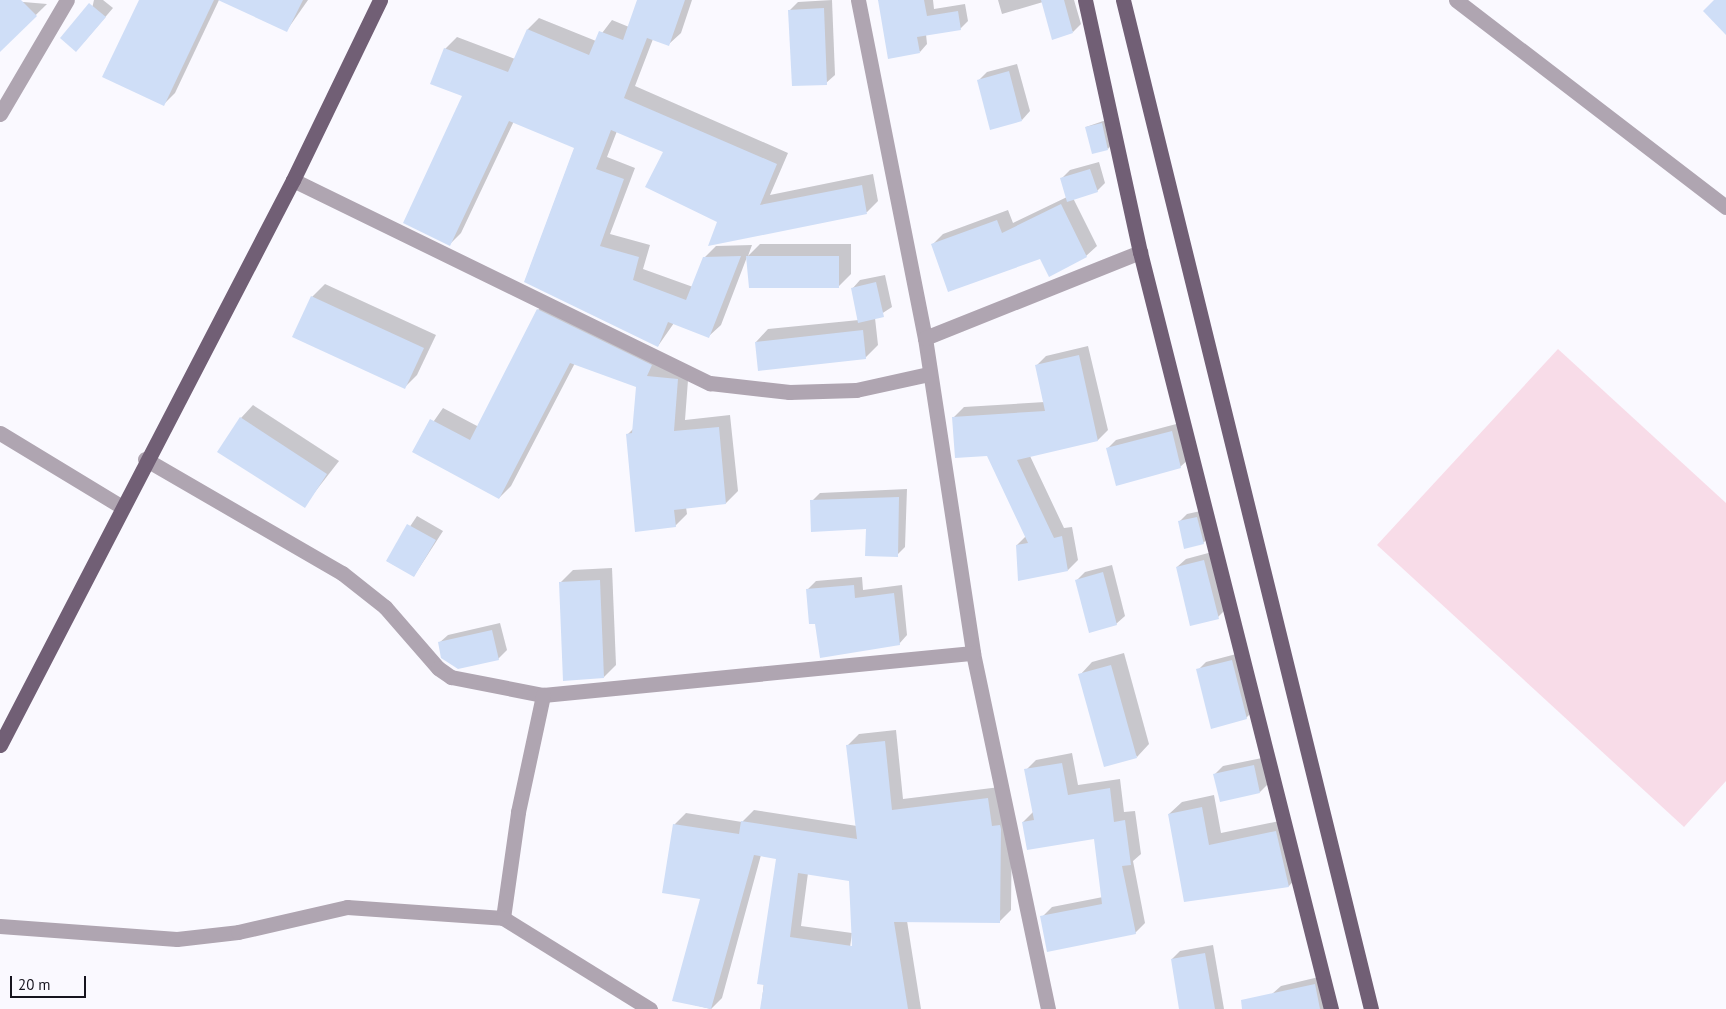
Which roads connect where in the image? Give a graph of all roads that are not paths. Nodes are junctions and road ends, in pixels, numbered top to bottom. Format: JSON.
{"nodes":[{"id":1,"x":67,"y":0,"type":"edge"},
{"id":2,"x":380,"y":0,"type":"edge"},
{"id":3,"x":858,"y":0,"type":"edge"},
{"id":4,"x":1085,"y":0,"type":"edge"},
{"id":5,"x":1123,"y":0,"type":"edge"},
{"id":6,"x":1456,"y":0,"type":"edge"},
{"id":7,"x":0,"y":114,"type":"edge"},
{"id":8,"x":293,"y":180,"type":"junction"},
{"id":9,"x":1726,"y":207,"type":"edge"},
{"id":10,"x":1140,"y":252,"type":"junction"},
{"id":11,"x":925,"y":338,"type":"junction"},
{"id":12,"x":929,"y":374,"type":"junction"},
{"id":13,"x":0,"y":433,"type":"edge"},
{"id":14,"x":146,"y":459,"type":"junction"},
{"id":15,"x":122,"y":506,"type":"junction"},
{"id":16,"x":973,"y":652,"type":"junction"},
{"id":17,"x":544,"y":694,"type":"junction"},
{"id":18,"x":0,"y":744,"type":"edge"},
{"id":19,"x":503,"y":918,"type":"junction"},
{"id":20,"x":0,"y":926,"type":"edge"},
{"id":21,"x":650,"y":1009,"type":"edge"},
{"id":22,"x":1048,"y":1009,"type":"edge"},
{"id":23,"x":1331,"y":1009,"type":"edge"},
{"id":24,"x":1370,"y":1009,"type":"edge"}],
"edges":[{"from":1,"to":7,"type":"street"},
{"from":2,"to":8,"type":"main road"},
{"from":3,"to":11,"type":"street"},
{"from":4,"to":10,"type":"main road"},
{"from":5,"to":24,"type":"main road"},
{"from":6,"to":9,"type":"street"},
{"from":8,"to":12,"type":"street"},
{"from":8,"to":14,"type":"main road"},
{"from":10,"to":11,"type":"street"},
{"from":10,"to":23,"type":"main road"},
{"from":11,"to":12,"type":"street"},
{"from":12,"to":16,"type":"street"},
{"from":13,"to":15,"type":"street"},
{"from":14,"to":15,"type":"main road"},
{"from":14,"to":17,"type":"street"},
{"from":15,"to":18,"type":"main road"},
{"from":16,"to":17,"type":"street"},
{"from":16,"to":22,"type":"street"},
{"from":17,"to":19,"type":"street"},
{"from":19,"to":20,"type":"street"},
{"from":19,"to":21,"type":"street"}]}
